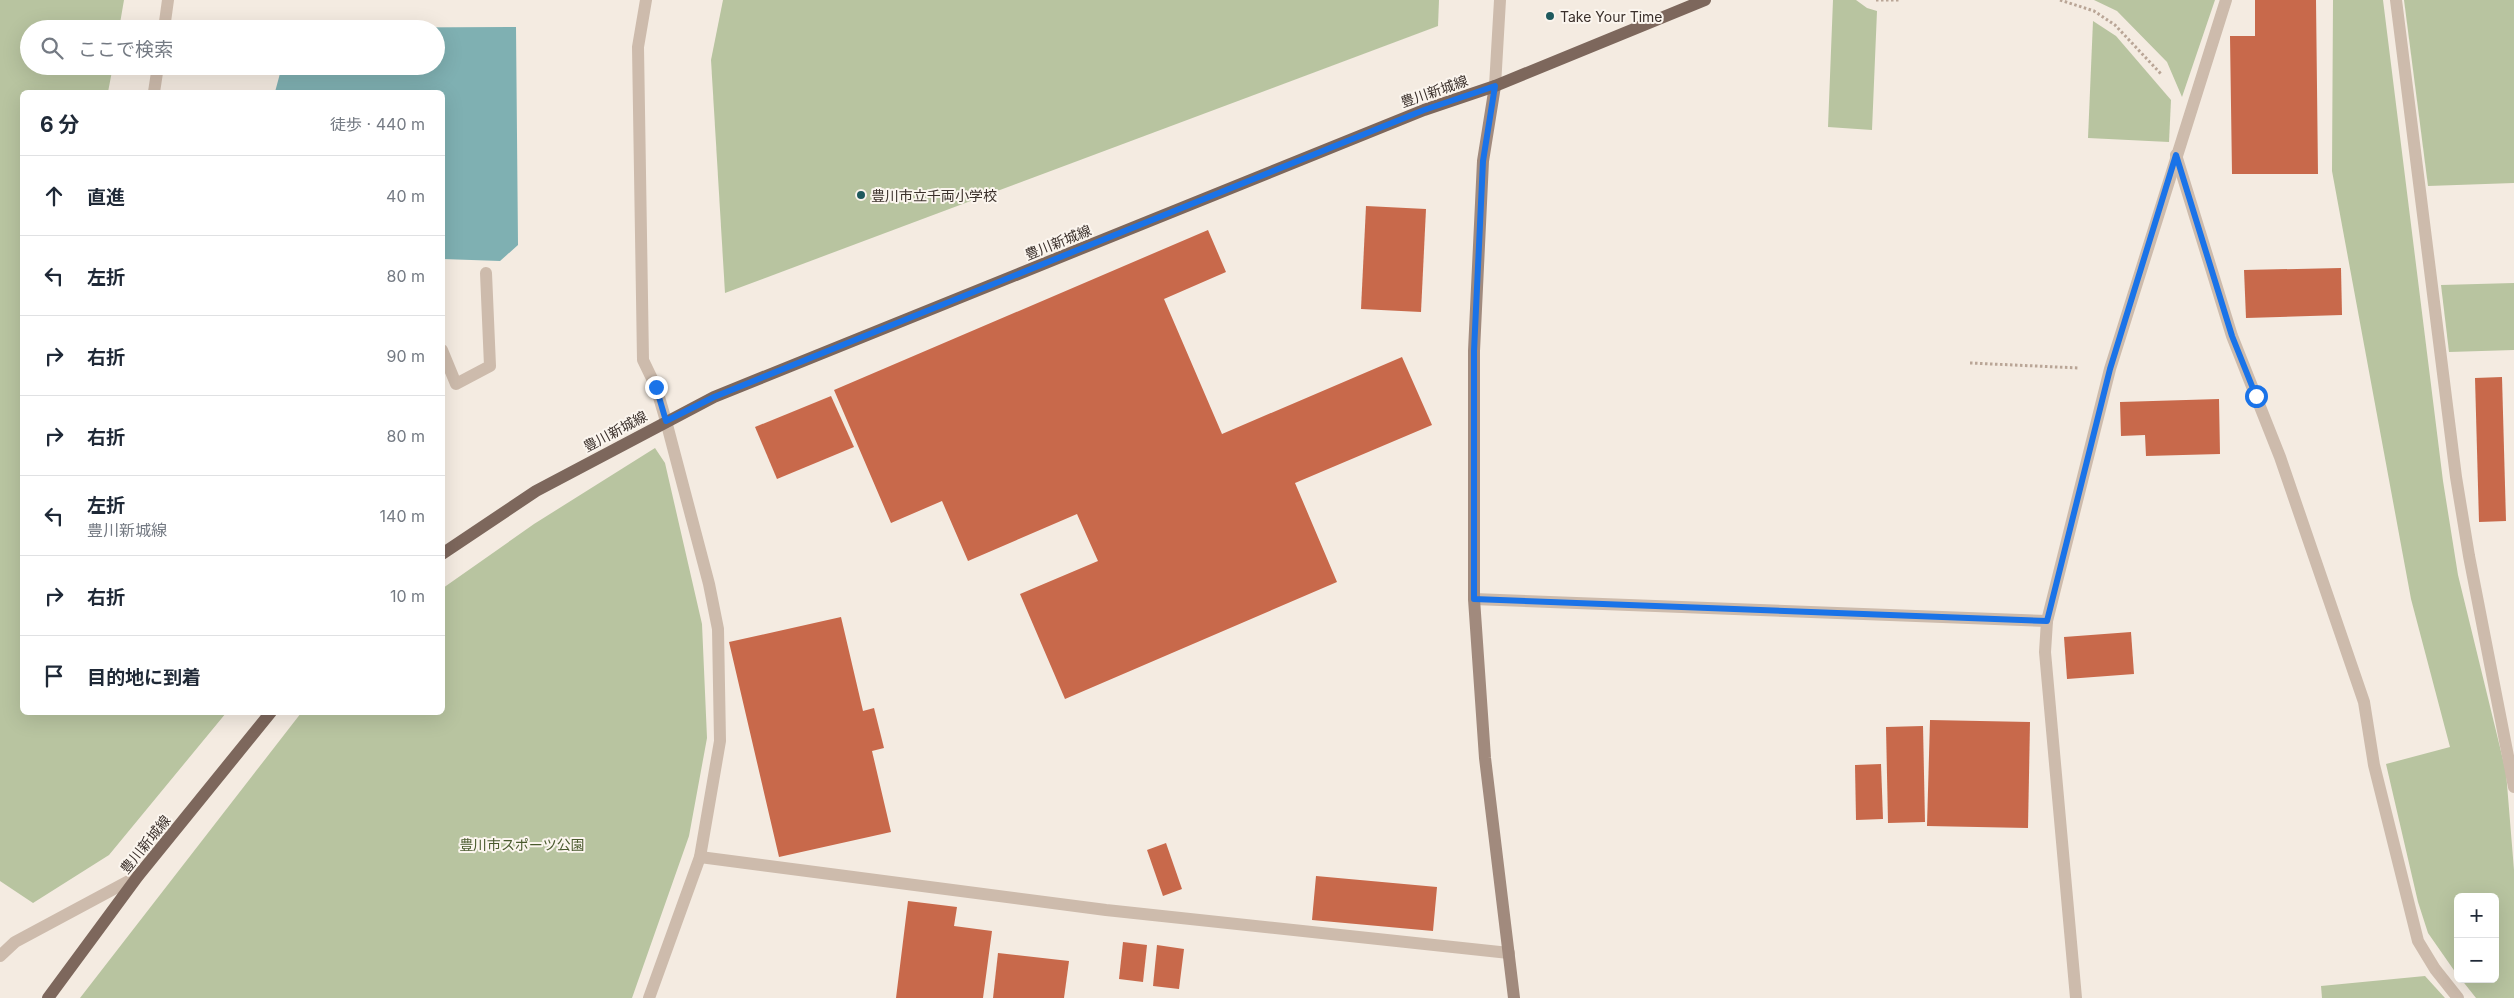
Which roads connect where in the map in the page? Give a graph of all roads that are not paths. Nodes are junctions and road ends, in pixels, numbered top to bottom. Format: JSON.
{"nodes":[{"id":1,"x":168,"y":0,"type":"edge"},
{"id":2,"x":646,"y":0,"type":"edge"},
{"id":3,"x":1500,"y":0,"type":"edge"},
{"id":4,"x":1704,"y":0,"type":"edge"},
{"id":5,"x":2226,"y":0,"type":"edge"},
{"id":6,"x":2396,"y":0,"type":"edge"},
{"id":7,"x":165,"y":20,"type":"edge"},
{"id":8,"x":157,"y":75,"type":"edge"},
{"id":9,"x":1495,"y":86,"type":"junction"},
{"id":10,"x":154,"y":90,"type":"edge"},
{"id":11,"x":2176,"y":155,"type":"junction"},
{"id":12,"x":486,"y":273,"type":"dead end"},
{"id":13,"x":445,"y":357,"type":"edge"},
{"id":14,"x":666,"y":421,"type":"junction"},
{"id":15,"x":445,"y":552,"type":"edge"},
{"id":16,"x":1474,"y":599,"type":"junction"},
{"id":17,"x":2047,"y":621,"type":"junction"},
{"id":18,"x":269,"y":715,"type":"edge"},
{"id":19,"x":2514,"y":787,"type":"edge"},
{"id":20,"x":700,"y":857,"type":"junction"},
{"id":21,"x":138,"y":876,"type":"junction"},
{"id":22,"x":1509,"y":953,"type":"junction"},
{"id":23,"x":0,"y":956,"type":"edge"},
{"id":24,"x":48,"y":998,"type":"edge"},
{"id":25,"x":649,"y":998,"type":"edge"},
{"id":26,"x":1514,"y":998,"type":"edge"},
{"id":27,"x":2076,"y":998,"type":"edge"},
{"id":28,"x":2458,"y":998,"type":"edge"}],
"edges":[{"from":1,"to":7,"type":"street"},
{"from":2,"to":14,"type":"street"},
{"from":3,"to":9,"type":"street"},
{"from":4,"to":9,"type":"main road","name":"豊川新城線"},
{"from":5,"to":11,"type":"street"},
{"from":6,"to":19,"type":"street"},
{"from":8,"to":10,"type":"street"},
{"from":9,"to":14,"type":"main road","name":"豊川新城線"},
{"from":9,"to":16,"type":"street"},
{"from":11,"to":17,"type":"street"},
{"from":11,"to":28,"type":"street"},
{"from":12,"to":13,"type":"street"},
{"from":14,"to":15,"type":"main road","name":"豊川新城線"},
{"from":14,"to":20,"type":"street"},
{"from":16,"to":17,"type":"street"},
{"from":16,"to":22,"type":"street"},
{"from":17,"to":27,"type":"street"},
{"from":18,"to":21,"type":"main road","name":"豊川新城線"},
{"from":20,"to":22,"type":"street"},
{"from":20,"to":25,"type":"street"},
{"from":21,"to":23,"type":"street"},
{"from":21,"to":24,"type":"main road","name":"豊川新城線"},
{"from":22,"to":26,"type":"street"}]}
